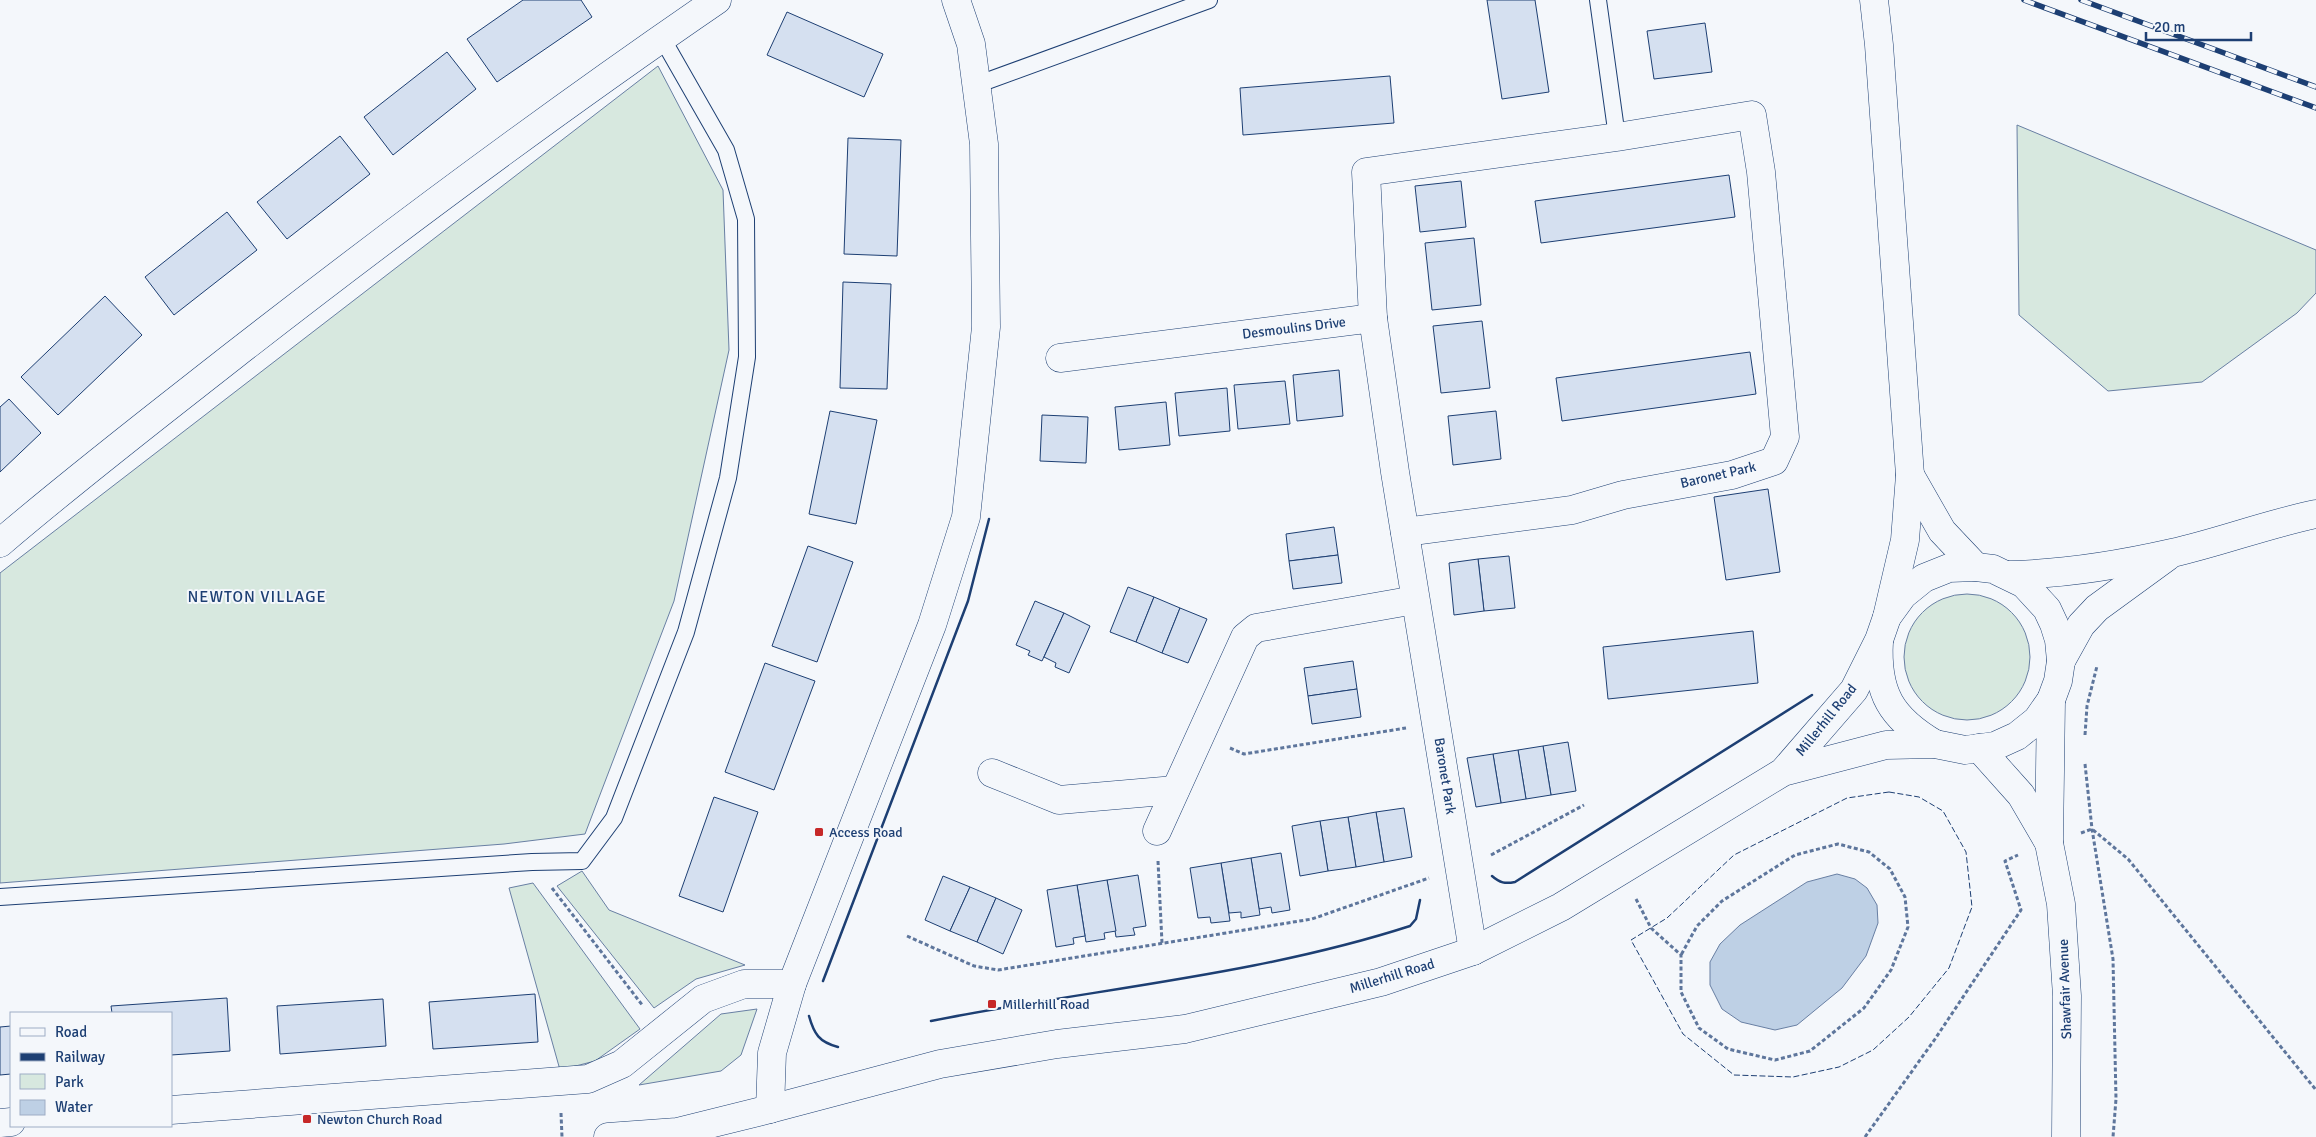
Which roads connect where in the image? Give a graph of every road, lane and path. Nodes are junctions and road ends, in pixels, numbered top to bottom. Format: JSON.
{"nodes":[{"id":1,"x":717,"y":0,"type":"edge"},
{"id":2,"x":956,"y":0,"type":"edge"},
{"id":3,"x":1209,"y":0,"type":"edge"},
{"id":4,"x":1598,"y":0,"type":"edge"},
{"id":5,"x":1874,"y":0,"type":"edge"},
{"id":6,"x":662,"y":38,"type":"junction"},
{"id":7,"x":976,"y":85,"type":"junction"},
{"id":8,"x":1617,"y":137,"type":"junction"},
{"id":9,"x":1373,"y":318,"type":"junction"},
{"id":10,"x":1060,"y":358,"type":"dead end"},
{"id":11,"x":1910,"y":475,"type":"junction"},
{"id":12,"x":2316,"y":514,"type":"edge"},
{"id":13,"x":1405,"y":532,"type":"junction"},
{"id":14,"x":0,"y":543,"type":"edge"},
{"id":15,"x":2173,"y":553,"type":"junction"},
{"id":16,"x":1976,"y":566,"type":"junction"},
{"id":17,"x":2009,"y":575,"type":"junction"},
{"id":18,"x":1416,"y":600,"type":"junction"},
{"id":19,"x":1883,"y":628,"type":"junction"},
{"id":20,"x":2061,"y":661,"type":"junction"},
{"id":21,"x":2098,"y":663,"type":"dead end"},
{"id":22,"x":2051,"y":700,"type":"junction"},
{"id":23,"x":1436,"y":723,"type":"junction"},
{"id":24,"x":1200,"y":735,"type":"junction"},
{"id":25,"x":2085,"y":736,"type":"dead end"},
{"id":26,"x":1935,"y":744,"type":"junction"},
{"id":27,"x":1979,"y":748,"type":"junction"},
{"id":28,"x":2084,"y":755,"type":"dead end"},
{"id":29,"x":1783,"y":772,"type":"junction"},
{"id":30,"x":992,"y":773,"type":"dead end"},
{"id":31,"x":1175,"y":790,"type":"junction"},
{"id":32,"x":1584,"y":805,"type":"dead end"},
{"id":33,"x":2092,"y":829,"type":"junction"},
{"id":34,"x":1157,"y":831,"type":"joint"},
{"id":35,"x":2049,"y":843,"type":"junction"},
{"id":36,"x":532,"y":862,"type":"junction"},
{"id":37,"x":1460,"y":868,"type":"junction"},
{"id":38,"x":1621,"y":871,"type":"junction"},
{"id":39,"x":0,"y":897,"type":"edge"},
{"id":40,"x":907,"y":936,"type":"dead end"},
{"id":41,"x":1162,"y":943,"type":"junction"},
{"id":42,"x":1473,"y":951,"type":"junction"},
{"id":43,"x":1681,"y":955,"type":"junction"},
{"id":44,"x":792,"y":984,"type":"junction"},
{"id":45,"x":662,"y":1030,"type":"junction"},
{"id":46,"x":2316,"y":1090,"type":"edge"},
{"id":47,"x":172,"y":1110,"type":"edge"},
{"id":48,"x":770,"y":1110,"type":"junction"},
{"id":49,"x":677,"y":1134,"type":"edge"},
{"id":50,"x":608,"y":1137,"type":"edge"},
{"id":51,"x":1864,"y":1137,"type":"edge"},
{"id":52,"x":2066,"y":1137,"type":"edge"},
{"id":53,"x":2113,"y":1137,"type":"edge"}],
"edges":[{"from":1,"to":6,"type":"street"},
{"from":2,"to":7,"type":"street"},
{"from":3,"to":7,"type":"lane"},
{"from":4,"to":8,"type":"lane"},
{"from":5,"to":11,"type":"street"},
{"from":6,"to":14,"type":"street"},
{"from":6,"to":36,"type":"lane"},
{"from":7,"to":44,"type":"street"},
{"from":8,"to":9,"type":"street"},
{"from":8,"to":13,"type":"street","name":"Baronet Park"},
{"from":9,"to":10,"type":"street","name":"Desmoulins Drive"},
{"from":9,"to":13,"type":"street","name":"Baronet Park"},
{"from":11,"to":16,"type":"street"},
{"from":11,"to":19,"type":"street"},
{"from":12,"to":15,"type":"street"},
{"from":13,"to":18,"type":"street","name":"Baronet Park"},
{"from":15,"to":17,"type":"street"},
{"from":15,"to":20,"type":"street"},
{"from":16,"to":17,"type":"street","name":"Millerhill Road"},
{"from":16,"to":19,"type":"street","name":"Millerhill Road"},
{"from":17,"to":20,"type":"street","name":"Millerhill Road"},
{"from":18,"to":23,"type":"street","name":"Baronet Park"},
{"from":18,"to":24,"type":"street"},
{"from":19,"to":26,"type":"street","name":"Millerhill Road"},
{"from":19,"to":29,"type":"street","name":"Millerhill Road"},
{"from":20,"to":22,"type":"street","name":"Millerhill Road"},
{"from":21,"to":25,"type":"path"},
{"from":22,"to":27,"type":"street","name":"Millerhill Road"},
{"from":22,"to":35,"type":"street","name":"Shawfair Avenue"},
{"from":23,"to":24,"type":"path"},
{"from":23,"to":37,"type":"street","name":"Baronet Park"},
{"from":24,"to":31,"type":"street"},
{"from":26,"to":27,"type":"street","name":"Millerhill Road"},
{"from":26,"to":29,"type":"street","name":"Millerhill Road"},
{"from":27,"to":35,"type":"street","name":"Shawfair Avenue"},
{"from":28,"to":33,"type":"path"},
{"from":29,"to":38,"type":"street","name":"Millerhill Road"},
{"from":30,"to":31,"type":"street"},
{"from":31,"to":34,"type":"street"},
{"from":32,"to":37,"type":"path"},
{"from":33,"to":35,"type":"path"},
{"from":33,"to":46,"type":"path"},
{"from":33,"to":53,"type":"path"},
{"from":34,"to":41,"type":"path"},
{"from":35,"to":51,"type":"path"},
{"from":35,"to":52,"type":"street","name":"Shawfair Avenue"},
{"from":36,"to":39,"type":"lane"},
{"from":36,"to":45,"type":"path"},
{"from":37,"to":41,"type":"path"},
{"from":37,"to":42,"type":"street","name":"Baronet Park"},
{"from":38,"to":42,"type":"street","name":"Millerhill Road"},
{"from":38,"to":43,"type":"path"},
{"from":40,"to":41,"type":"path"},
{"from":42,"to":48,"type":"street","name":"Millerhill Road"},
{"from":43,"to":43,"type":"path"},
{"from":44,"to":45,"type":"street"},
{"from":44,"to":48,"type":"street"},
{"from":45,"to":47,"type":"street"},
{"from":48,"to":49,"type":"street","name":"Millerhill Road"},
{"from":49,"to":50,"type":"street","name":"Millerhill Road"}]}
